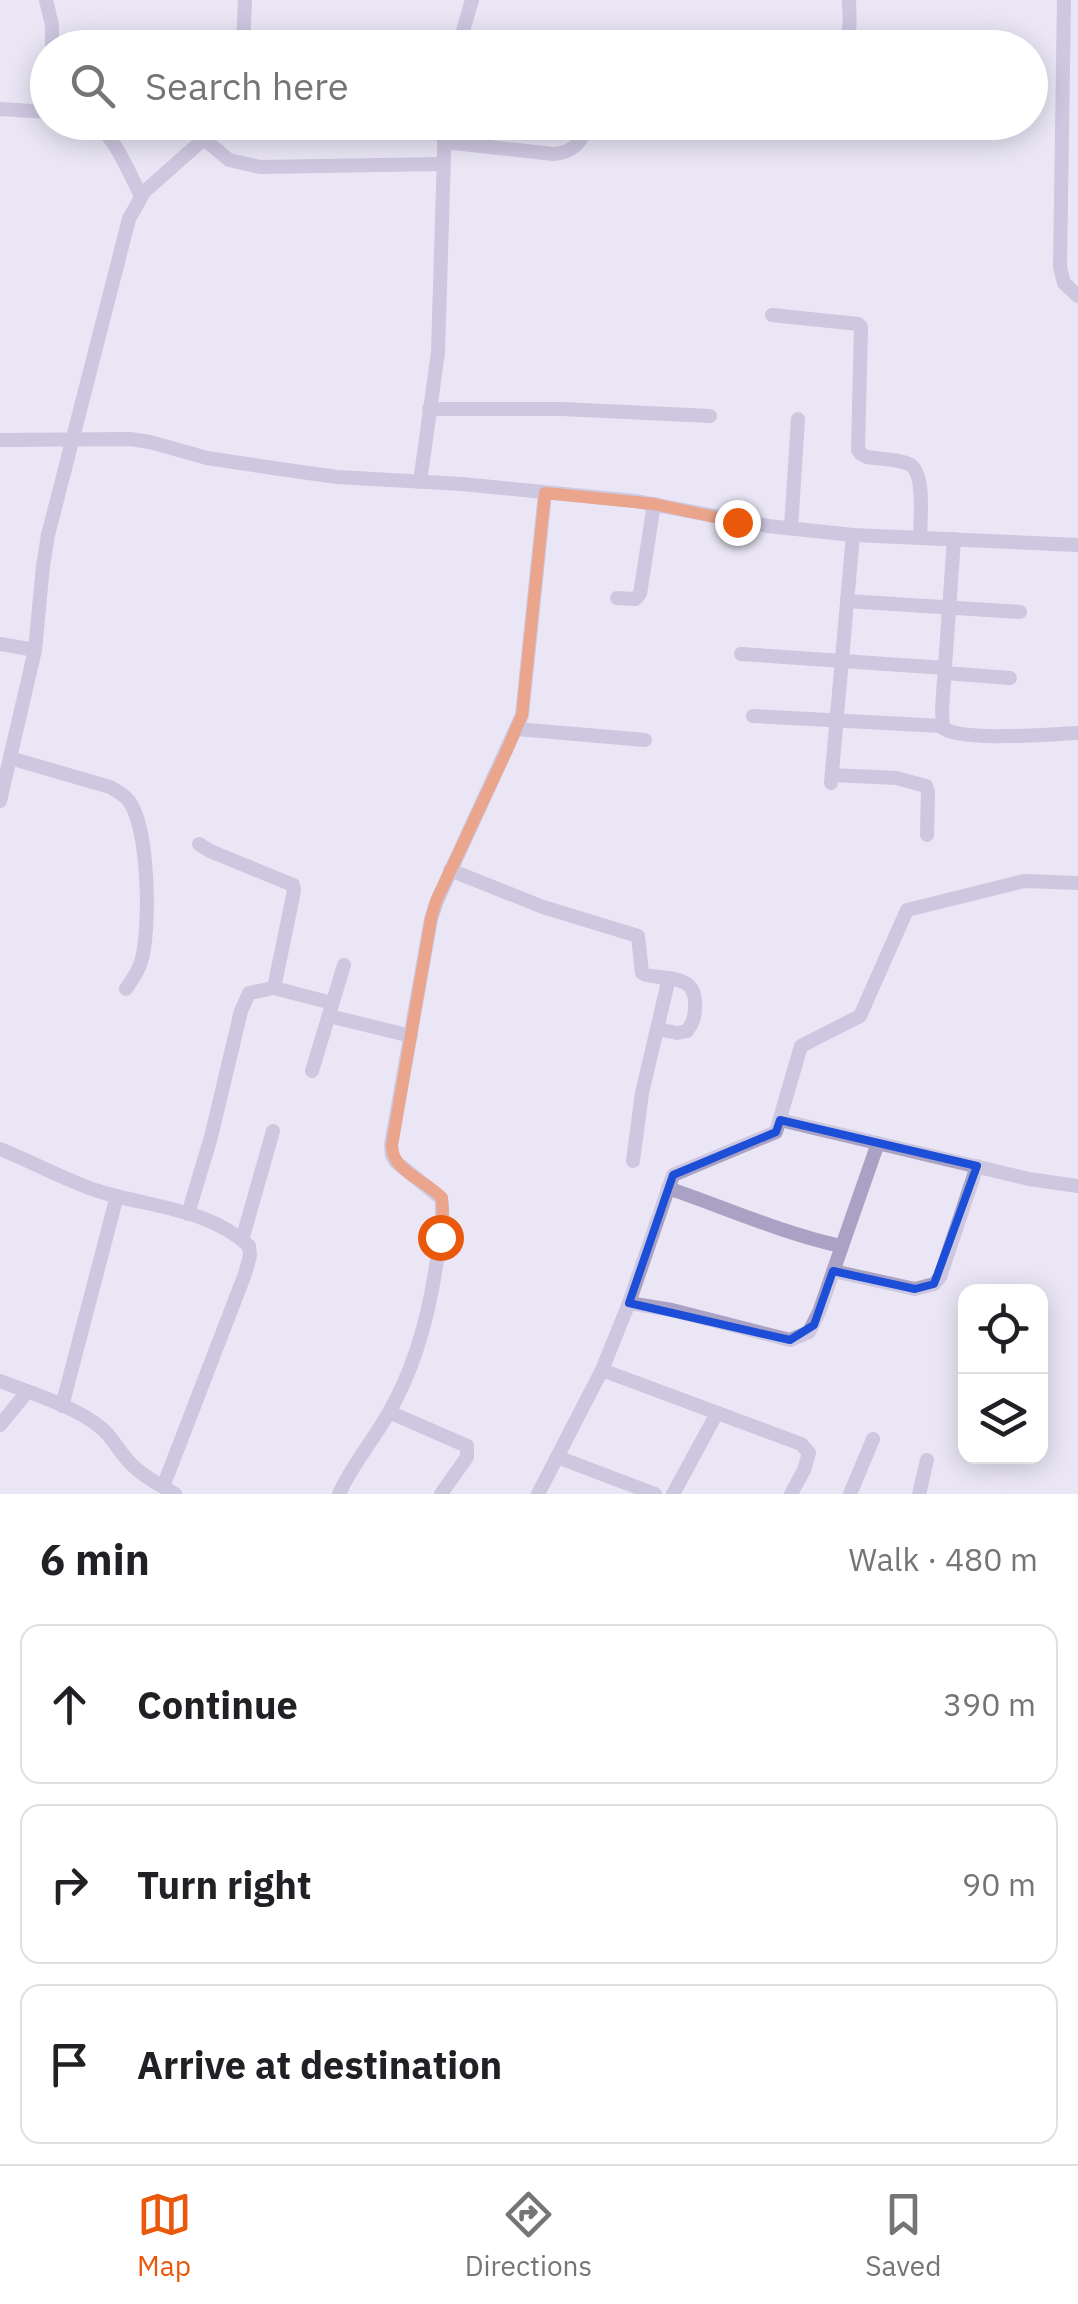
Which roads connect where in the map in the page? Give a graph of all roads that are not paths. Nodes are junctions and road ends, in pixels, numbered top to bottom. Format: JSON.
{"nodes":[{"id":1,"x":46,"y":0,"type":"edge"},
{"id":2,"x":246,"y":0,"type":"edge"},
{"id":3,"x":472,"y":0,"type":"edge"},
{"id":4,"x":850,"y":0,"type":"edge"},
{"id":5,"x":1064,"y":0,"type":"edge"},
{"id":6,"x":51,"y":30,"type":"edge"},
{"id":7,"x":244,"y":30,"type":"edge"},
{"id":8,"x":463,"y":30,"type":"edge"},
{"id":9,"x":848,"y":30,"type":"edge"},
{"id":10,"x":0,"y":109,"type":"edge"},
{"id":11,"x":30,"y":111,"type":"edge"},
{"id":12,"x":111,"y":140,"type":"edge"},
{"id":13,"x":203,"y":140,"type":"edge"},
{"id":14,"x":205,"y":140,"type":"edge"},
{"id":15,"x":579,"y":140,"type":"edge"},
{"id":16,"x":444,"y":142,"type":"joint"},
{"id":17,"x":442,"y":164,"type":"junction"},
{"id":18,"x":141,"y":196,"type":"junction"},
{"id":19,"x":1078,"y":296,"type":"edge"},
{"id":20,"x":772,"y":315,"type":"dead end"},
{"id":21,"x":429,"y":408,"type":"junction"},
{"id":22,"x":710,"y":416,"type":"dead end"},
{"id":23,"x":798,"y":418,"type":"dead end"},
{"id":24,"x":0,"y":440,"type":"edge"},
{"id":25,"x":72,"y":441,"type":"junction"},
{"id":26,"x":420,"y":482,"type":"junction"},
{"id":27,"x":545,"y":493,"type":"junction"},
{"id":28,"x":654,"y":504,"type":"junction"},
{"id":29,"x":791,"y":528,"type":"junction"},
{"id":30,"x":853,"y":534,"type":"junction"},
{"id":31,"x":920,"y":537,"type":"junction"},
{"id":32,"x":954,"y":539,"type":"junction"},
{"id":33,"x":1078,"y":545,"type":"edge"},
{"id":34,"x":618,"y":598,"type":"dead end"},
{"id":35,"x":847,"y":601,"type":"junction"},
{"id":36,"x":950,"y":608,"type":"junction"},
{"id":37,"x":1020,"y":612,"type":"dead end"},
{"id":38,"x":0,"y":644,"type":"edge"},
{"id":39,"x":35,"y":650,"type":"junction"},
{"id":40,"x":742,"y":654,"type":"dead end"},
{"id":41,"x":842,"y":660,"type":"junction"},
{"id":42,"x":945,"y":670,"type":"junction"},
{"id":43,"x":1010,"y":678,"type":"dead end"},
{"id":44,"x":753,"y":716,"type":"dead end"},
{"id":45,"x":837,"y":720,"type":"junction"},
{"id":46,"x":942,"y":726,"type":"junction"},
{"id":47,"x":516,"y":729,"type":"junction"},
{"id":48,"x":1078,"y":733,"type":"edge"},
{"id":49,"x":646,"y":740,"type":"dead end"},
{"id":50,"x":10,"y":758,"type":"junction"},
{"id":51,"x":0,"y":801,"type":"edge"},
{"id":52,"x":927,"y":836,"type":"dead end"},
{"id":53,"x":199,"y":844,"type":"dead end"},
{"id":54,"x":450,"y":870,"type":"junction"},
{"id":55,"x":1078,"y":883,"type":"edge"},
{"id":56,"x":344,"y":965,"type":"dead end"},
{"id":57,"x":669,"y":978,"type":"junction"},
{"id":58,"x":274,"y":988,"type":"junction"},
{"id":59,"x":126,"y":989,"type":"dead end"},
{"id":60,"x":330,"y":1010,"type":"junction"},
{"id":61,"x":657,"y":1028,"type":"junction"},
{"id":62,"x":411,"y":1036,"type":"junction"},
{"id":63,"x":312,"y":1070,"type":"dead end"},
{"id":64,"x":780,"y":1120,"type":"junction"},
{"id":65,"x":272,"y":1131,"type":"dead end"},
{"id":66,"x":878,"y":1144,"type":"junction"},
{"id":67,"x":0,"y":1149,"type":"edge"},
{"id":68,"x":633,"y":1162,"type":"dead end"},
{"id":69,"x":978,"y":1166,"type":"junction"},
{"id":70,"x":1078,"y":1186,"type":"edge"},
{"id":71,"x":668,"y":1188,"type":"junction"},
{"id":72,"x":117,"y":1196,"type":"junction"},
{"id":73,"x":188,"y":1214,"type":"junction"},
{"id":74,"x":242,"y":1240,"type":"junction"},
{"id":75,"x":841,"y":1246,"type":"junction"},
{"id":76,"x":833,"y":1271,"type":"junction"},
{"id":77,"x":629,"y":1303,"type":"junction"},
{"id":78,"x":602,"y":1370,"type":"junction"},
{"id":79,"x":0,"y":1381,"type":"edge"},
{"id":80,"x":27,"y":1392,"type":"junction"},
{"id":81,"x":62,"y":1406,"type":"junction"},
{"id":82,"x":389,"y":1412,"type":"junction"},
{"id":83,"x":717,"y":1413,"type":"junction"},
{"id":84,"x":0,"y":1425,"type":"edge"},
{"id":85,"x":873,"y":1439,"type":"dead end"},
{"id":86,"x":557,"y":1457,"type":"junction"},
{"id":87,"x":927,"y":1460,"type":"dead end"},
{"id":88,"x":170,"y":1492,"type":"edge"},
{"id":89,"x":339,"y":1494,"type":"edge"},
{"id":90,"x":442,"y":1494,"type":"edge"},
{"id":91,"x":538,"y":1494,"type":"edge"},
{"id":92,"x":655,"y":1494,"type":"edge"},
{"id":93,"x":673,"y":1494,"type":"edge"},
{"id":94,"x":791,"y":1494,"type":"edge"},
{"id":95,"x":850,"y":1494,"type":"edge"},
{"id":96,"x":919,"y":1494,"type":"edge"}],
"edges":[{"from":1,"to":6,"type":"street"},
{"from":2,"to":7,"type":"street"},
{"from":3,"to":8,"type":"street"},
{"from":4,"to":9,"type":"street"},
{"from":5,"to":19,"type":"street"},
{"from":10,"to":11,"type":"street"},
{"from":12,"to":18,"type":"street"},
{"from":13,"to":18,"type":"street"},
{"from":14,"to":17,"type":"street"},
{"from":15,"to":16,"type":"street"},
{"from":16,"to":17,"type":"street"},
{"from":17,"to":21,"type":"street"},
{"from":18,"to":25,"type":"street"},
{"from":20,"to":31,"type":"street"},
{"from":21,"to":22,"type":"street"},
{"from":21,"to":26,"type":"street"},
{"from":23,"to":29,"type":"street"},
{"from":24,"to":25,"type":"street"},
{"from":25,"to":26,"type":"street"},
{"from":25,"to":39,"type":"street"},
{"from":26,"to":27,"type":"street"},
{"from":27,"to":28,"type":"street"},
{"from":27,"to":47,"type":"street"},
{"from":28,"to":29,"type":"street"},
{"from":28,"to":34,"type":"street"},
{"from":29,"to":30,"type":"street"},
{"from":30,"to":31,"type":"street"},
{"from":30,"to":35,"type":"street"},
{"from":31,"to":32,"type":"street"},
{"from":32,"to":33,"type":"street"},
{"from":32,"to":36,"type":"street"},
{"from":35,"to":36,"type":"street"},
{"from":35,"to":41,"type":"street"},
{"from":36,"to":37,"type":"street"},
{"from":36,"to":42,"type":"street"},
{"from":38,"to":39,"type":"street"},
{"from":39,"to":50,"type":"street"},
{"from":40,"to":41,"type":"street"},
{"from":41,"to":42,"type":"street"},
{"from":41,"to":45,"type":"street"},
{"from":42,"to":43,"type":"street"},
{"from":42,"to":46,"type":"street"},
{"from":44,"to":45,"type":"street"},
{"from":45,"to":46,"type":"street"},
{"from":45,"to":52,"type":"street"},
{"from":46,"to":48,"type":"street"},
{"from":47,"to":49,"type":"street"},
{"from":47,"to":54,"type":"street"},
{"from":50,"to":51,"type":"street"},
{"from":50,"to":59,"type":"street"},
{"from":53,"to":58,"type":"street"},
{"from":54,"to":57,"type":"street"},
{"from":54,"to":62,"type":"street"},
{"from":55,"to":64,"type":"street"},
{"from":56,"to":60,"type":"street"},
{"from":57,"to":61,"type":"street"},
{"from":57,"to":61,"type":"street"},
{"from":58,"to":60,"type":"street"},
{"from":58,"to":73,"type":"street"},
{"from":60,"to":62,"type":"street"},
{"from":60,"to":63,"type":"street"},
{"from":61,"to":68,"type":"street"},
{"from":62,"to":82,"type":"street"},
{"from":64,"to":66,"type":"street"},
{"from":64,"to":71,"type":"street"},
{"from":65,"to":74,"type":"street"},
{"from":66,"to":69,"type":"street"},
{"from":66,"to":75,"type":"street"},
{"from":67,"to":72,"type":"street"},
{"from":69,"to":70,"type":"street"},
{"from":69,"to":76,"type":"street"},
{"from":71,"to":75,"type":"street"},
{"from":71,"to":77,"type":"street"},
{"from":72,"to":73,"type":"street"},
{"from":72,"to":81,"type":"street"},
{"from":73,"to":74,"type":"street"},
{"from":74,"to":88,"type":"street"},
{"from":75,"to":76,"type":"street"},
{"from":76,"to":77,"type":"street"},
{"from":77,"to":78,"type":"street"},
{"from":78,"to":83,"type":"street"},
{"from":78,"to":86,"type":"street"},
{"from":79,"to":80,"type":"street"},
{"from":80,"to":81,"type":"street"},
{"from":80,"to":84,"type":"street"},
{"from":81,"to":88,"type":"street"},
{"from":82,"to":89,"type":"street"},
{"from":82,"to":90,"type":"street"},
{"from":83,"to":93,"type":"street"},
{"from":83,"to":94,"type":"street"},
{"from":85,"to":95,"type":"street"},
{"from":86,"to":91,"type":"street"},
{"from":86,"to":92,"type":"street"},
{"from":87,"to":96,"type":"street"}]}
